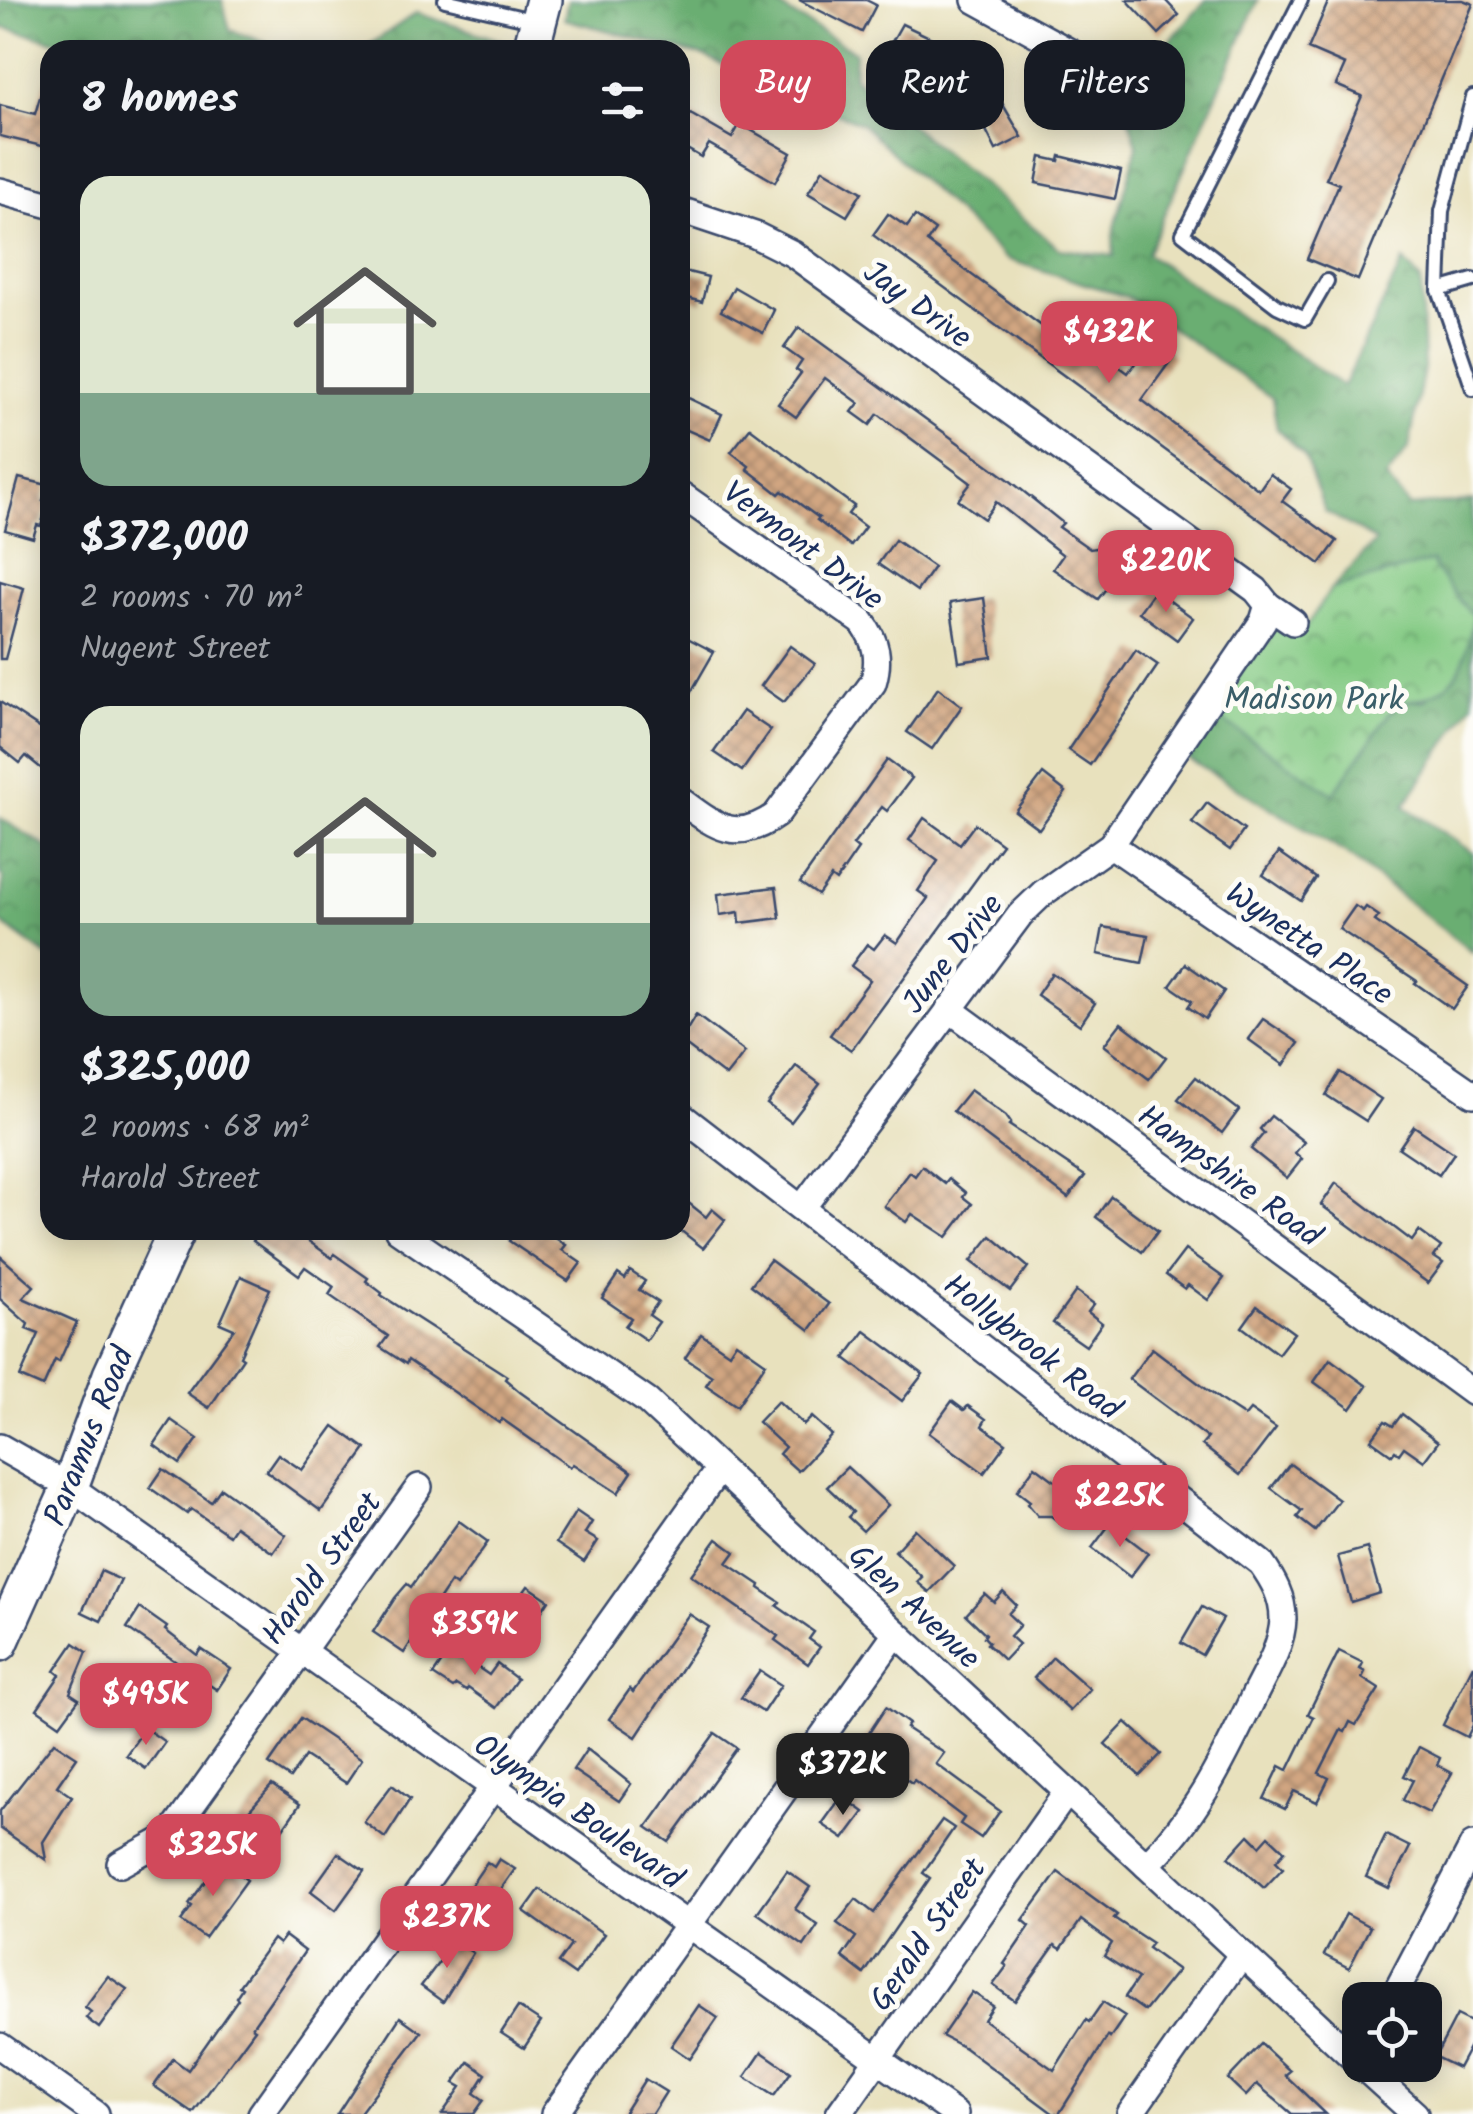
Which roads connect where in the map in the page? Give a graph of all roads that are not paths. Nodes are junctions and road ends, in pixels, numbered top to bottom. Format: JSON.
{"nodes":[{"id":1,"x":446,"y":0,"type":"edge"},
{"id":2,"x":975,"y":0,"type":"edge"},
{"id":3,"x":1301,"y":0,"type":"edge"},
{"id":4,"x":463,"y":2,"type":"edge"},
{"id":5,"x":538,"y":24,"type":"edge"},
{"id":6,"x":1049,"y":40,"type":"edge"},
{"id":7,"x":1473,"y":98,"type":"edge"},
{"id":8,"x":0,"y":191,"type":"edge"},
{"id":9,"x":40,"y":201,"type":"edge"},
{"id":10,"x":690,"y":213,"type":"edge"},
{"id":11,"x":1473,"y":280,"type":"edge"},
{"id":12,"x":1327,"y":281,"type":"dead end"},
{"id":13,"x":1439,"y":290,"type":"junction"},
{"id":14,"x":1473,"y":388,"type":"edge"},
{"id":15,"x":690,"y":501,"type":"edge"},
{"id":16,"x":1268,"y":605,"type":"junction"},
{"id":17,"x":1294,"y":622,"type":"dead end"},
{"id":18,"x":690,"y":808,"type":"edge"},
{"id":19,"x":1111,"y":845,"type":"junction"},
{"id":20,"x":949,"y":1009,"type":"junction"},
{"id":21,"x":1473,"y":1094,"type":"edge"},
{"id":22,"x":690,"y":1123,"type":"edge"},
{"id":23,"x":802,"y":1208,"type":"junction"},
{"id":24,"x":173,"y":1240,"type":"edge"},
{"id":25,"x":412,"y":1240,"type":"edge"},
{"id":26,"x":1473,"y":1393,"type":"edge"},
{"id":27,"x":0,"y":1447,"type":"edge"},
{"id":28,"x":719,"y":1469,"type":"junction"},
{"id":29,"x":419,"y":1487,"type":"dead end"},
{"id":30,"x":70,"y":1488,"type":"junction"},
{"id":31,"x":896,"y":1633,"type":"junction"},
{"id":32,"x":0,"y":1643,"type":"edge"},
{"id":33,"x":300,"y":1652,"type":"junction"},
{"id":34,"x":492,"y":1790,"type":"junction"},
{"id":35,"x":1067,"y":1792,"type":"junction"},
{"id":36,"x":1473,"y":1845,"type":"edge"},
{"id":37,"x":120,"y":1864,"type":"dead end"},
{"id":38,"x":1146,"y":1865,"type":"junction"},
{"id":39,"x":686,"y":1927,"type":"junction"},
{"id":40,"x":1242,"y":1954,"type":"junction"},
{"id":41,"x":1401,"y":1982,"type":"edge"},
{"id":42,"x":0,"y":2046,"type":"edge"},
{"id":43,"x":1342,"y":2047,"type":"edge"},
{"id":44,"x":878,"y":2059,"type":"junction"},
{"id":45,"x":1379,"y":2082,"type":"edge"},
{"id":46,"x":1412,"y":2113,"type":"edge"},
{"id":47,"x":96,"y":2114,"type":"edge"},
{"id":48,"x":261,"y":2114,"type":"edge"},
{"id":49,"x":554,"y":2114,"type":"edge"},
{"id":50,"x":839,"y":2114,"type":"edge"},
{"id":51,"x":954,"y":2114,"type":"edge"},
{"id":52,"x":1130,"y":2114,"type":"edge"}],
"edges":[{"from":1,"to":4,"type":"lane"},
{"from":2,"to":6,"type":"street"},
{"from":3,"to":12,"type":"lane"},
{"from":4,"to":5,"type":"lane"},
{"from":7,"to":13,"type":"lane"},
{"from":8,"to":9,"type":"street"},
{"from":10,"to":16,"type":"street","name":"Jay Drive"},
{"from":11,"to":13,"type":"lane"},
{"from":13,"to":14,"type":"lane"},
{"from":15,"to":18,"type":"street","name":"Vermont Drive"},
{"from":16,"to":17,"type":"street","name":"Jay Drive"},
{"from":16,"to":19,"type":"street","name":"June Drive"},
{"from":19,"to":20,"type":"street","name":"June Drive"},
{"from":19,"to":21,"type":"street","name":"Wynetta Place"},
{"from":20,"to":23,"type":"street","name":"June Drive"},
{"from":20,"to":26,"type":"street","name":"Hampshire Road"},
{"from":22,"to":23,"type":"street","name":"Hollybrook Road"},
{"from":23,"to":38,"type":"street","name":"Hollybrook Road"},
{"from":24,"to":30,"type":"main road","name":"Paramus Road"},
{"from":25,"to":28,"type":"street","name":"Glen Avenue"},
{"from":27,"to":30,"type":"street","name":"Olympia Boulevard"},
{"from":28,"to":31,"type":"street","name":"Glen Avenue"},
{"from":28,"to":34,"type":"street"},
{"from":29,"to":33,"type":"street","name":"Harold Street"},
{"from":30,"to":32,"type":"main road","name":"Paramus Road"},
{"from":30,"to":33,"type":"street","name":"Olympia Boulevard"},
{"from":31,"to":35,"type":"street","name":"Glen Avenue"},
{"from":31,"to":39,"type":"street"},
{"from":33,"to":34,"type":"street","name":"Olympia Boulevard"},
{"from":33,"to":37,"type":"street","name":"Harold Street"},
{"from":34,"to":39,"type":"street","name":"Olympia Boulevard"},
{"from":34,"to":48,"type":"street"},
{"from":35,"to":38,"type":"street","name":"Glen Avenue"},
{"from":35,"to":44,"type":"street","name":"Gerald Street"},
{"from":36,"to":41,"type":"street"},
{"from":38,"to":40,"type":"street","name":"Glen Avenue"},
{"from":39,"to":44,"type":"street","name":"Olympia Boulevard"},
{"from":39,"to":49,"type":"street"},
{"from":40,"to":43,"type":"street","name":"Glen Avenue"},
{"from":40,"to":52,"type":"street"},
{"from":42,"to":47,"type":"street"},
{"from":44,"to":50,"type":"street","name":"Gerald Street"},
{"from":44,"to":51,"type":"street","name":"Olympia Boulevard"},
{"from":45,"to":46,"type":"street","name":"Glen Avenue"}]}
